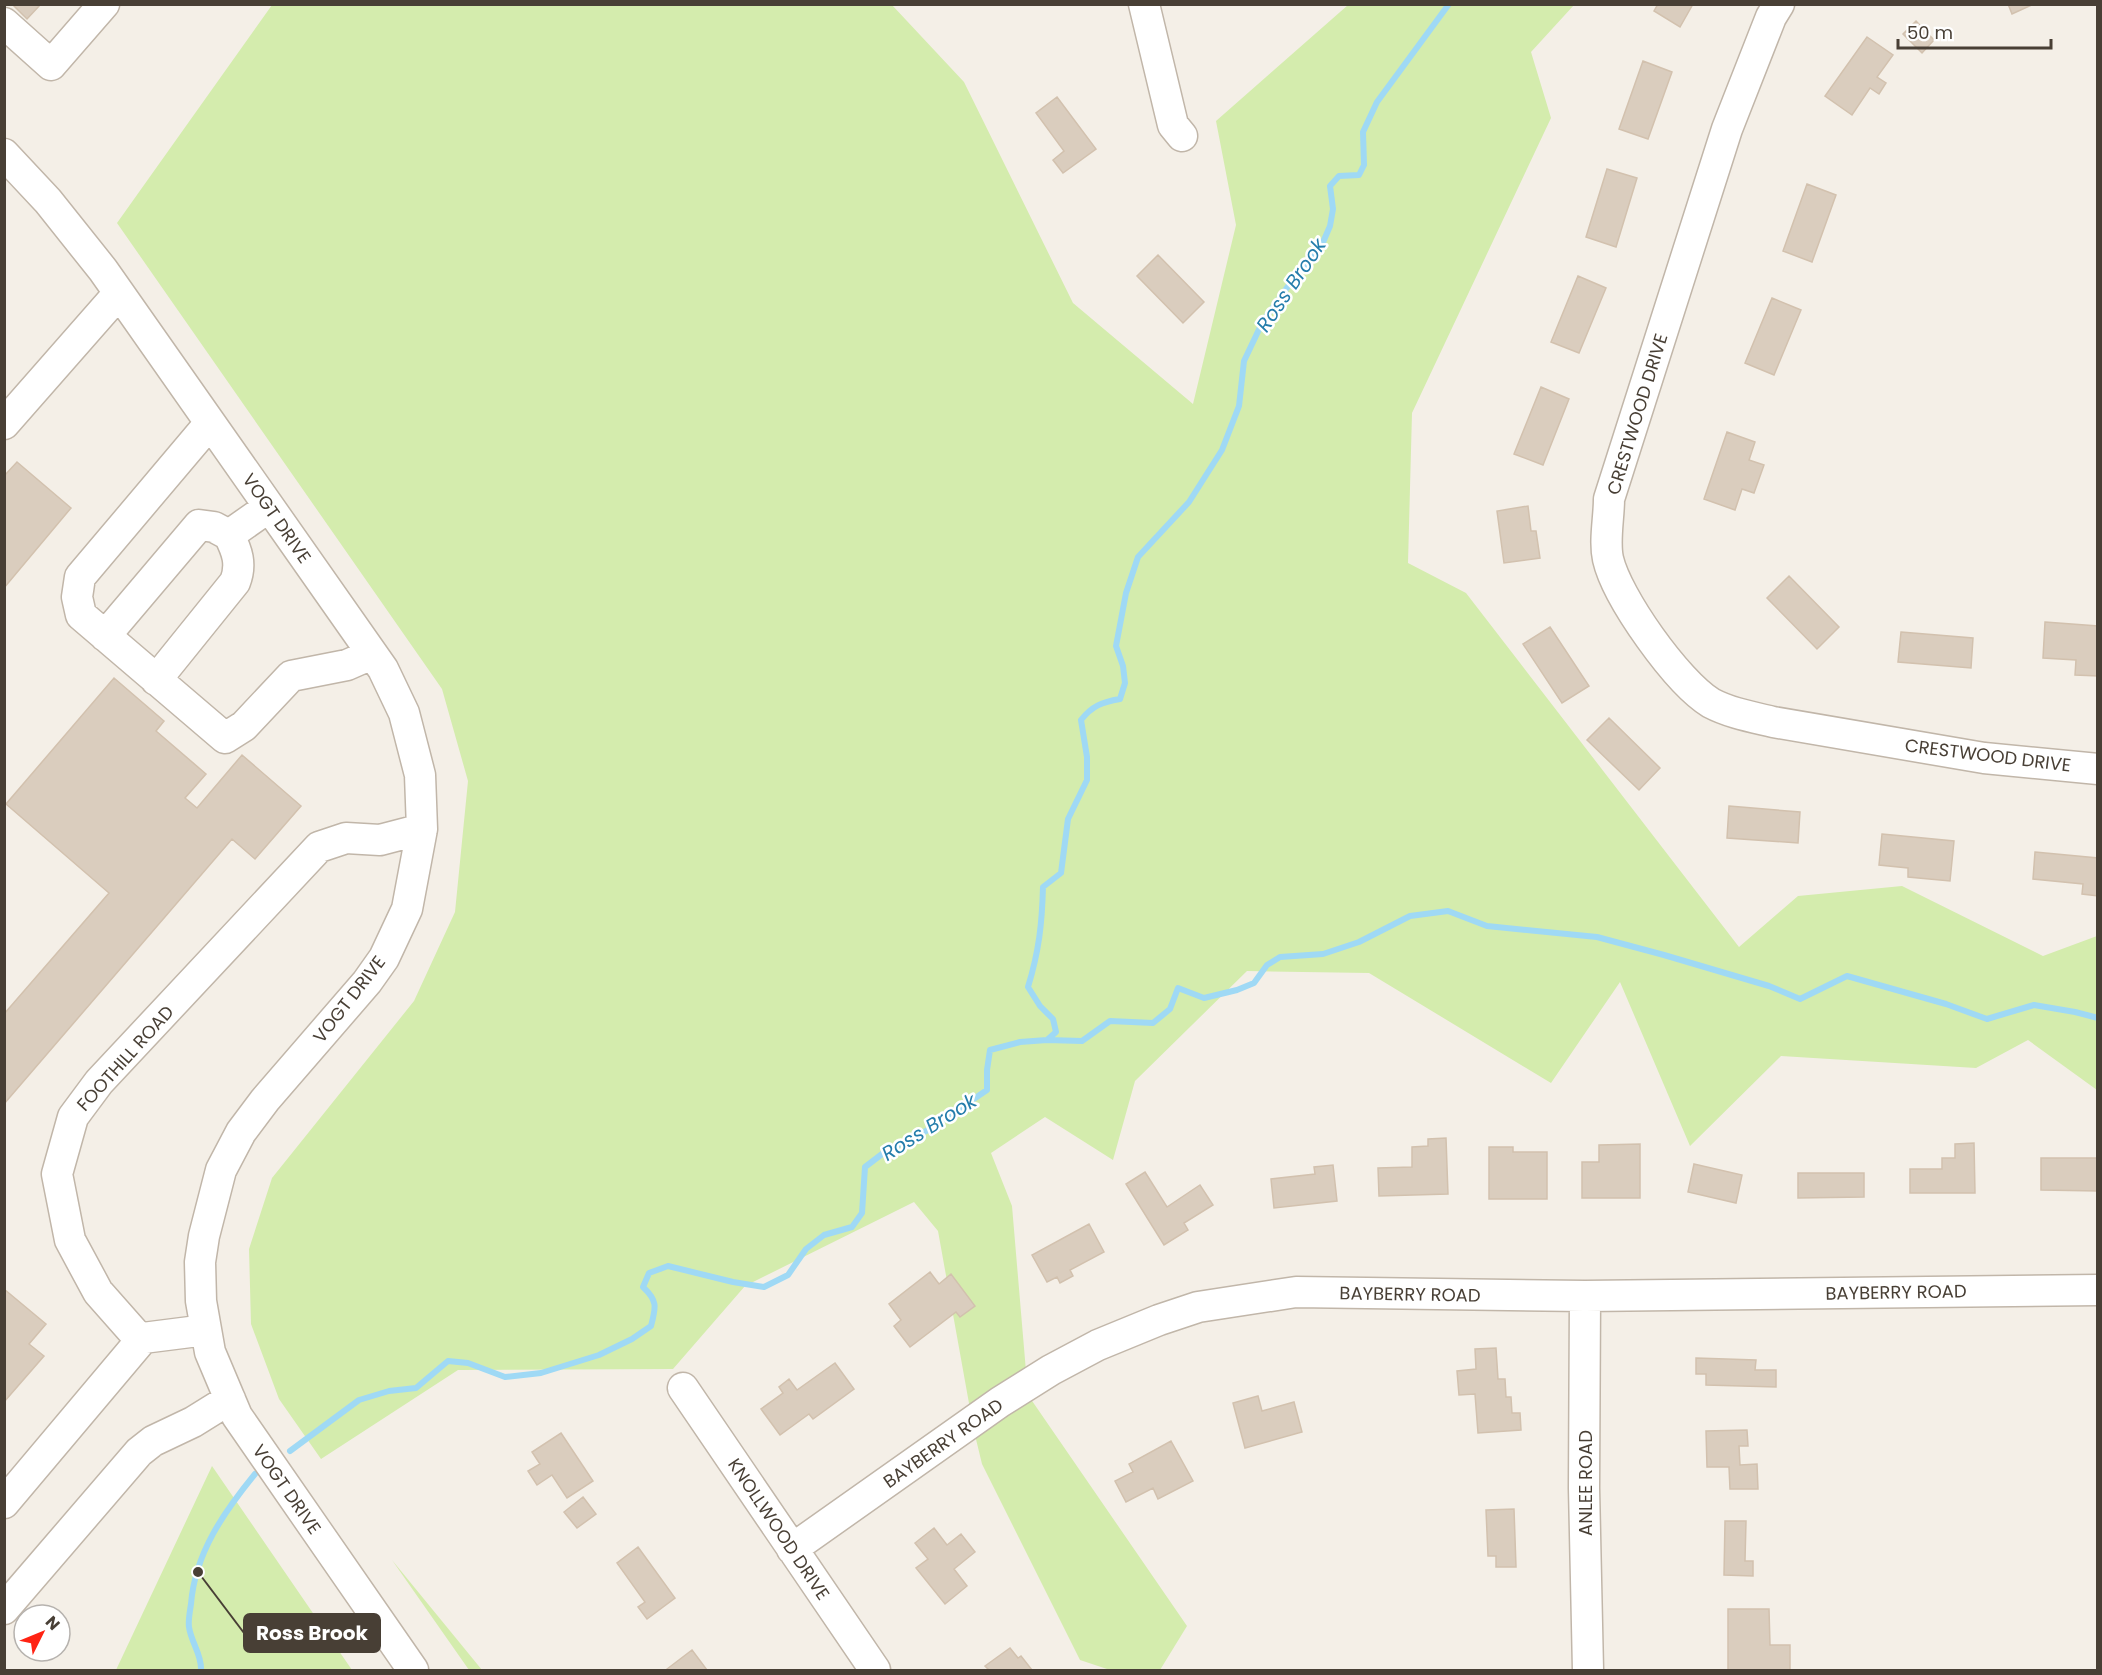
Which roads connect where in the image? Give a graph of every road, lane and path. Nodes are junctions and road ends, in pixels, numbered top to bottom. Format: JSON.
{"nodes":[{"id":1,"x":104,"y":4,"type":"edge"},
{"id":2,"x":1144,"y":4,"type":"edge"},
{"id":3,"x":1779,"y":4,"type":"edge"},
{"id":4,"x":4,"y":23,"type":"edge"},
{"id":5,"x":1182,"y":136,"type":"dead end"},
{"id":6,"x":4,"y":154,"type":"edge"},
{"id":7,"x":119,"y":293,"type":"junction"},
{"id":8,"x":210,"y":423,"type":"junction"},
{"id":9,"x":4,"y":424,"type":"edge"},
{"id":10,"x":269,"y":507,"type":"junction"},
{"id":11,"x":229,"y":535,"type":"junction"},
{"id":12,"x":105,"y":636,"type":"junction"},
{"id":13,"x":372,"y":654,"type":"junction"},
{"id":14,"x":156,"y":680,"type":"junction"},
{"id":15,"x":2097,"y":768,"type":"edge"},
{"id":16,"x":422,"y":829,"type":"junction"},
{"id":17,"x":2097,"y":1290,"type":"edge"},
{"id":18,"x":1585,"y":1296,"type":"junction"},
{"id":19,"x":206,"y":1330,"type":"junction"},
{"id":20,"x":143,"y":1338,"type":"junction"},
{"id":21,"x":683,"y":1388,"type":"dead end"},
{"id":22,"x":230,"y":1399,"type":"junction"},
{"id":23,"x":4,"y":1503,"type":"edge"},
{"id":24,"x":792,"y":1549,"type":"junction"},
{"id":25,"x":4,"y":1609,"type":"edge"},
{"id":26,"x":413,"y":1671,"type":"edge"},
{"id":27,"x":874,"y":1671,"type":"edge"},
{"id":28,"x":1588,"y":1671,"type":"edge"}],
"edges":[{"from":1,"to":4,"type":"street"},
{"from":2,"to":5,"type":"street"},
{"from":3,"to":15,"type":"street","name":"CRESTWOOD DRIVE"},
{"from":6,"to":7,"type":"street","name":"VOGT DRIVE"},
{"from":7,"to":8,"type":"street","name":"VOGT DRIVE"},
{"from":7,"to":9,"type":"street"},
{"from":8,"to":10,"type":"street","name":"VOGT DRIVE"},
{"from":8,"to":12,"type":"street"},
{"from":10,"to":11,"type":"street"},
{"from":10,"to":13,"type":"street","name":"VOGT DRIVE"},
{"from":11,"to":12,"type":"street"},
{"from":11,"to":14,"type":"street"},
{"from":12,"to":14,"type":"street"},
{"from":13,"to":14,"type":"street"},
{"from":13,"to":16,"type":"street","name":"VOGT DRIVE"},
{"from":16,"to":19,"type":"street","name":"VOGT DRIVE"},
{"from":16,"to":20,"type":"street","name":"FOOTHILL ROAD"},
{"from":17,"to":18,"type":"street","name":"BAYBERRY ROAD"},
{"from":18,"to":24,"type":"street","name":"BAYBERRY ROAD"},
{"from":18,"to":28,"type":"street","name":"ANLEE ROAD"},
{"from":19,"to":20,"type":"street"},
{"from":19,"to":22,"type":"street","name":"VOGT DRIVE"},
{"from":20,"to":23,"type":"street"},
{"from":21,"to":24,"type":"street","name":"KNOLLWOOD DRIVE"},
{"from":22,"to":25,"type":"street"},
{"from":22,"to":26,"type":"street","name":"VOGT DRIVE"},
{"from":24,"to":27,"type":"street","name":"KNOLLWOOD DRIVE"}]}
